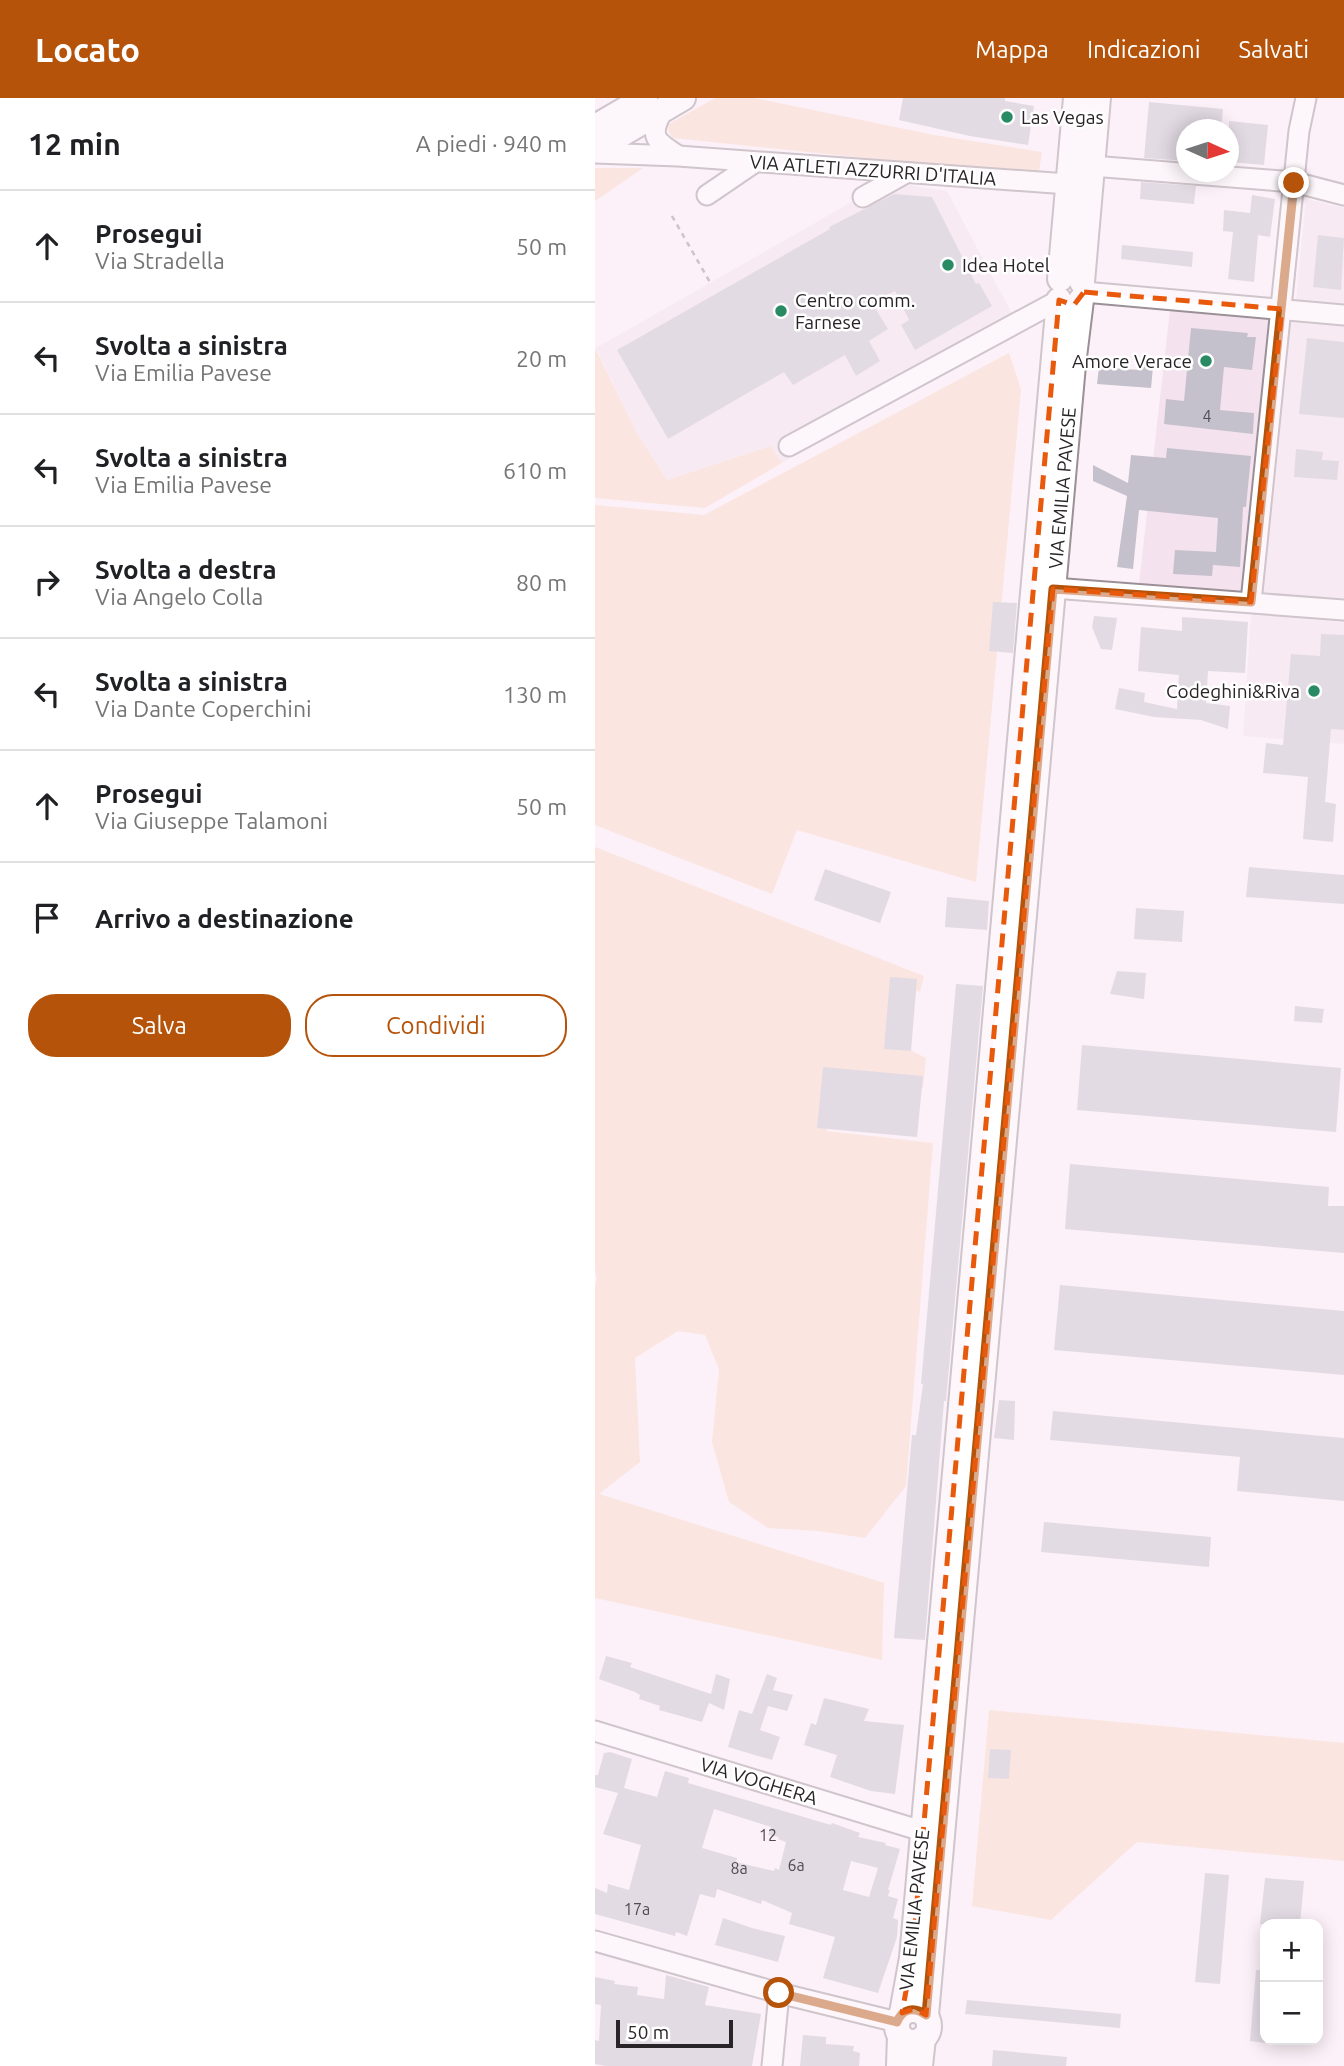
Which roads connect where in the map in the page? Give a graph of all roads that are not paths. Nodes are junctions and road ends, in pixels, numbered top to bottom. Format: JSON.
{"nodes":[{"id":1,"x":1076,"y":98,"type":"edge"},
{"id":2,"x":1098,"y":98,"type":"edge"},
{"id":3,"x":1307,"y":98,"type":"edge"},
{"id":4,"x":664,"y":102,"type":"edge"},
{"id":5,"x":595,"y":127,"type":"edge"},
{"id":6,"x":595,"y":152,"type":"edge"},
{"id":7,"x":678,"y":156,"type":"junction"},
{"id":8,"x":754,"y":163,"type":"junction"},
{"id":9,"x":1092,"y":166,"type":"junction"},
{"id":10,"x":906,"y":173,"type":"junction"},
{"id":11,"x":1294,"y":183,"type":"junction"},
{"id":12,"x":1068,"y":184,"type":"junction"},
{"id":13,"x":707,"y":195,"type":"dead end"},
{"id":14,"x":1344,"y":195,"type":"edge"},
{"id":15,"x":863,"y":197,"type":"dead end"},
{"id":16,"x":1073,"y":291,"type":"junction"},
{"id":17,"x":1282,"y":309,"type":"junction"},
{"id":18,"x":1344,"y":315,"type":"edge"},
{"id":19,"x":789,"y":446,"type":"dead end"},
{"id":20,"x":1053,"y":589,"type":"junction"},
{"id":21,"x":1251,"y":602,"type":"junction"},
{"id":22,"x":1344,"y":610,"type":"edge"},
{"id":23,"x":595,"y":1731,"type":"edge"},
{"id":24,"x":922,"y":1831,"type":"junction"},
{"id":25,"x":595,"y":1941,"type":"edge"},
{"id":26,"x":779,"y":1993,"type":"junction"},
{"id":27,"x":910,"y":2025,"type":"junction"},
{"id":28,"x":772,"y":2066,"type":"edge"},
{"id":29,"x":899,"y":2066,"type":"edge"},
{"id":30,"x":920,"y":2066,"type":"edge"}],
"edges":[{"from":1,"to":12,"type":"main road","name":"VIA EMILIA PAVESE"},
{"from":2,"to":9,"type":"main road","name":"VIA EMILIA PAVESE"},
{"from":3,"to":11,"type":"street"},
{"from":4,"to":5,"type":"main road"},
{"from":4,"to":6,"type":"main road"},
{"from":4,"to":7,"type":"street"},
{"from":6,"to":7,"type":"street","name":"VIA ATLETI AZZURRI D'ITALIA"},
{"from":7,"to":8,"type":"street","name":"VIA ATLETI AZZURRI D'ITALIA"},
{"from":8,"to":10,"type":"street","name":"VIA ATLETI AZZURRI D'ITALIA"},
{"from":8,"to":13,"type":"street"},
{"from":9,"to":11,"type":"street"},
{"from":9,"to":16,"type":"main road","name":"VIA EMILIA PAVESE"},
{"from":10,"to":12,"type":"street","name":"VIA ATLETI AZZURRI D'ITALIA"},
{"from":10,"to":15,"type":"street"},
{"from":11,"to":14,"type":"street"},
{"from":11,"to":17,"type":"street"},
{"from":12,"to":16,"type":"main road","name":"VIA EMILIA PAVESE"},
{"from":16,"to":17,"type":"street"},
{"from":16,"to":19,"type":"street"},
{"from":16,"to":20,"type":"main road","name":"VIA EMILIA PAVESE"},
{"from":16,"to":24,"type":"main road","name":"VIA EMILIA PAVESE"},
{"from":17,"to":18,"type":"street"},
{"from":17,"to":21,"type":"street"},
{"from":20,"to":21,"type":"street"},
{"from":20,"to":27,"type":"main road","name":"VIA EMILIA PAVESE"},
{"from":21,"to":22,"type":"street"},
{"from":23,"to":24,"type":"street","name":"VIA VOGHERA"},
{"from":24,"to":27,"type":"main road","name":"VIA EMILIA PAVESE"},
{"from":25,"to":26,"type":"street"},
{"from":26,"to":27,"type":"street"},
{"from":26,"to":28,"type":"street"},
{"from":27,"to":29,"type":"main road","name":"VIA EMILIA PAVESE"},
{"from":27,"to":30,"type":"main road","name":"VIA EMILIA PAVESE"}]}
